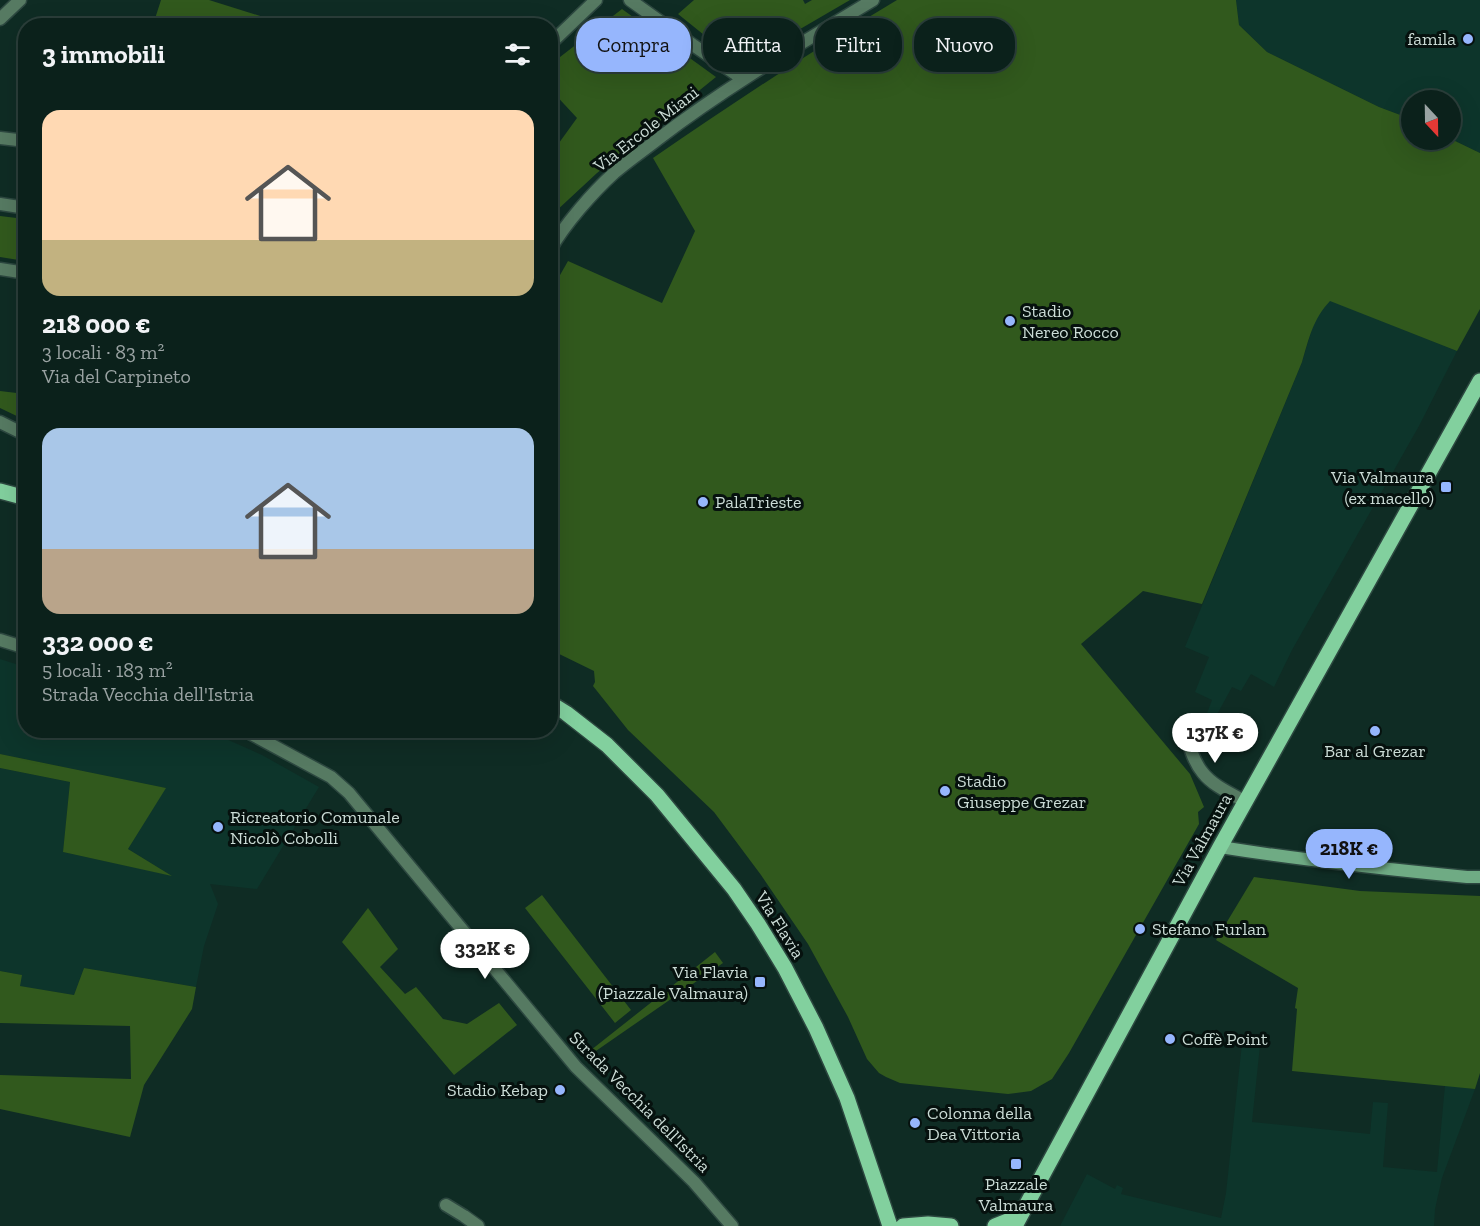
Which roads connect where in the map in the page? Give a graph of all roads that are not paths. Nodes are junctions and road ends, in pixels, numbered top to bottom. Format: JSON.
{"nodes":[{"id":1,"x":20,"y":0,"type":"edge"},
{"id":2,"x":596,"y":0,"type":"edge"},
{"id":3,"x":630,"y":0,"type":"edge"},
{"id":4,"x":873,"y":0,"type":"edge"},
{"id":5,"x":0,"y":19,"type":"edge"},
{"id":6,"x":558,"y":36,"type":"edge"},
{"id":7,"x":743,"y":79,"type":"junction"},
{"id":8,"x":0,"y":138,"type":"edge"},
{"id":9,"x":18,"y":140,"type":"edge"},
{"id":10,"x":0,"y":204,"type":"edge"},
{"id":11,"x":18,"y":207,"type":"edge"},
{"id":12,"x":558,"y":235,"type":"edge"},
{"id":13,"x":0,"y":269,"type":"edge"},
{"id":14,"x":18,"y":272,"type":"edge"},
{"id":15,"x":1480,"y":381,"type":"edge"},
{"id":16,"x":0,"y":422,"type":"edge"},
{"id":17,"x":18,"y":431,"type":"edge"},
{"id":18,"x":0,"y":491,"type":"edge"},
{"id":19,"x":18,"y":496,"type":"edge"},
{"id":20,"x":0,"y":640,"type":"edge"},
{"id":21,"x":18,"y":646,"type":"edge"},
{"id":22,"x":558,"y":708,"type":"edge"},
{"id":23,"x":1184,"y":725,"type":"dead end"},
{"id":24,"x":259,"y":738,"type":"edge"},
{"id":25,"x":1246,"y":802,"type":"junction"},
{"id":26,"x":1220,"y":847,"type":"junction"},
{"id":27,"x":1480,"y":876,"type":"edge"},
{"id":28,"x":446,"y":1205,"type":"dead end"},
{"id":29,"x":1024,"y":1209,"type":"junction"},
{"id":30,"x":478,"y":1226,"type":"edge"},
{"id":31,"x":732,"y":1226,"type":"edge"},
{"id":32,"x":890,"y":1226,"type":"edge"},
{"id":33,"x":903,"y":1226,"type":"edge"},
{"id":34,"x":951,"y":1226,"type":"edge"},
{"id":35,"x":994,"y":1226,"type":"edge"},
{"id":36,"x":1016,"y":1226,"type":"edge"}],
"edges":[{"from":1,"to":5,"type":"street"},
{"from":2,"to":6,"type":"street"},
{"from":3,"to":7,"type":"street"},
{"from":4,"to":7,"type":"street","name":"Via Ercole Miani"},
{"from":7,"to":12,"type":"street","name":"Via Ercole Miani"},
{"from":8,"to":9,"type":"street"},
{"from":10,"to":11,"type":"street"},
{"from":13,"to":14,"type":"street"},
{"from":15,"to":25,"type":"main road","name":"Via Valmaura"},
{"from":16,"to":17,"type":"street"},
{"from":18,"to":19,"type":"main road"},
{"from":20,"to":21,"type":"street"},
{"from":22,"to":32,"type":"main road","name":"Via Flavia"},
{"from":23,"to":25,"type":"street"},
{"from":24,"to":31,"type":"street","name":"Strada Vecchia dell'Istria"},
{"from":25,"to":26,"type":"main road","name":"Via Valmaura"},
{"from":26,"to":27,"type":"main road"},
{"from":26,"to":29,"type":"main road","name":"Via Valmaura"},
{"from":28,"to":30,"type":"street"},
{"from":29,"to":35,"type":"main road"},
{"from":29,"to":36,"type":"main road","name":"Via Valmaura"},
{"from":33,"to":34,"type":"main road"}]}
